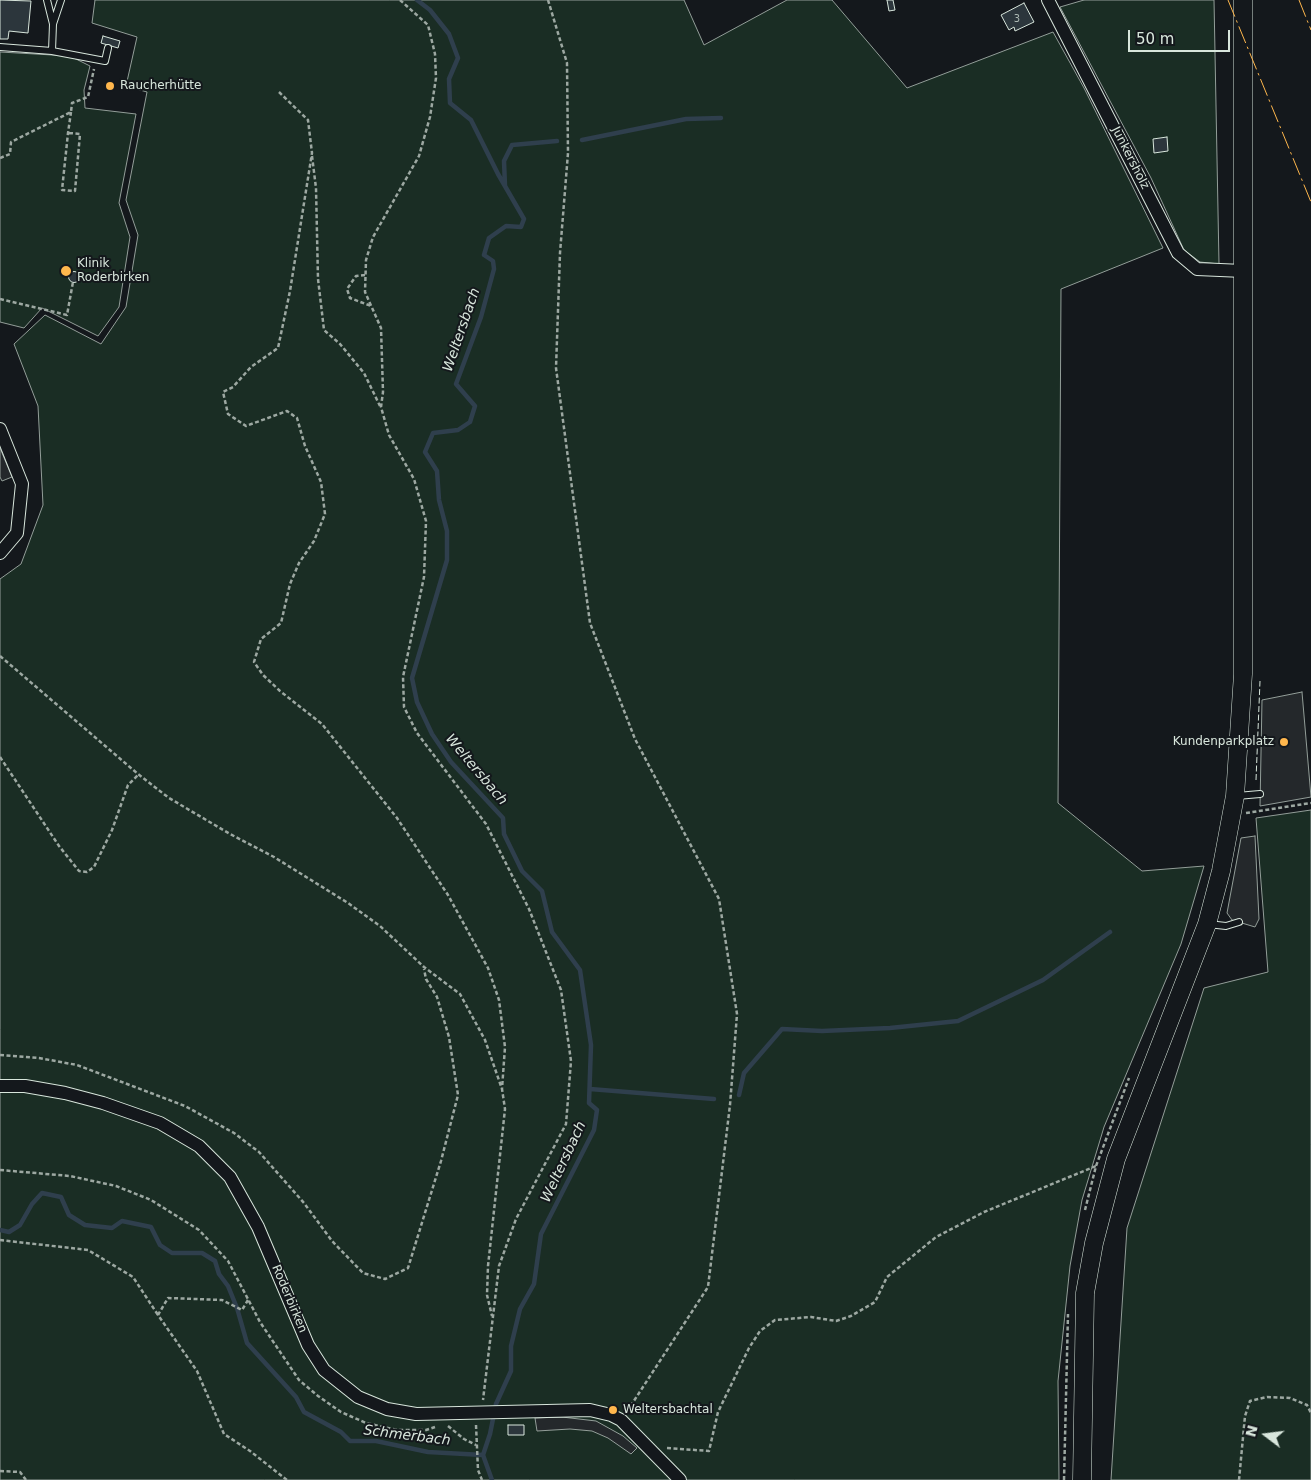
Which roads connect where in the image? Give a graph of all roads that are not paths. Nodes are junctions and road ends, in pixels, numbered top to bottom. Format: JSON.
{"nodes":[{"id":1,"x":47,"y":0,"type":"edge"},
{"id":2,"x":62,"y":0,"type":"edge"},
{"id":3,"x":1048,"y":0,"type":"edge"},
{"id":4,"x":1243,"y":0,"type":"edge"},
{"id":5,"x":54,"y":24,"type":"junction"},
{"id":6,"x":0,"y":47,"type":"edge"},
{"id":7,"x":108,"y":48,"type":"dead end"},
{"id":8,"x":52,"y":51,"type":"junction"},
{"id":9,"x":1243,"y":271,"type":"junction"},
{"id":10,"x":0,"y":429,"type":"edge"},
{"id":11,"x":0,"y":553,"type":"edge"},
{"id":12,"x":1260,"y":794,"type":"dead end"},
{"id":13,"x":1235,"y":796,"type":"junction"},
{"id":14,"x":1239,"y":922,"type":"dead end"},
{"id":15,"x":1207,"y":924,"type":"junction"},
{"id":16,"x":0,"y":1086,"type":"edge"},
{"id":17,"x":680,"y":1480,"type":"edge"},
{"id":18,"x":1082,"y":1480,"type":"edge"}],
"edges":[{"from":1,"to":5,"type":"lane"},
{"from":2,"to":5,"type":"lane"},
{"from":3,"to":9,"type":"street","name":"Junkersholz"},
{"from":4,"to":9,"type":"main road"},
{"from":5,"to":8,"type":"lane"},
{"from":6,"to":8,"type":"lane"},
{"from":7,"to":8,"type":"lane"},
{"from":9,"to":13,"type":"main road"},
{"from":10,"to":11,"type":"street"},
{"from":12,"to":13,"type":"lane"},
{"from":13,"to":15,"type":"main road"},
{"from":14,"to":15,"type":"lane"},
{"from":15,"to":18,"type":"main road"},
{"from":16,"to":17,"type":"street","name":"Roderbirken"}]}
